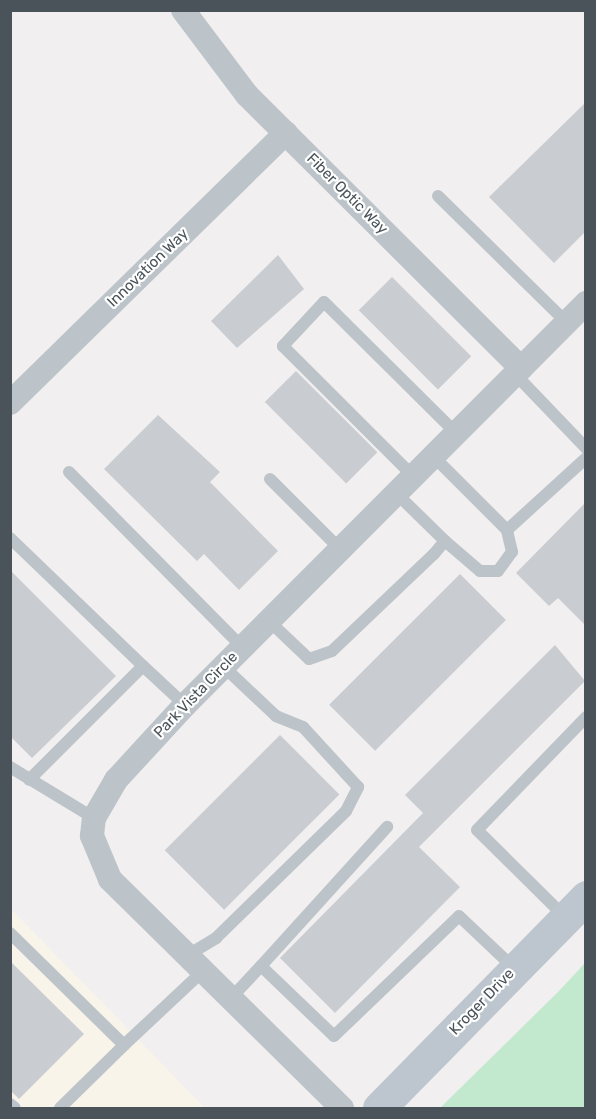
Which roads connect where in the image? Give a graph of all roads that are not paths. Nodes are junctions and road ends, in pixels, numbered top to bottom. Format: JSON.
{"nodes":[{"id":1,"x":183,"y":10,"type":"edge"},
{"id":2,"x":286,"y":133,"type":"junction"},
{"id":3,"x":438,"y":195,"type":"dead end"},
{"id":4,"x":585,"y":303,"type":"edge"},
{"id":5,"x":566,"y":322,"type":"junction"},
{"id":6,"x":518,"y":371,"type":"junction"},
{"id":7,"x":10,"y":403,"type":"edge"},
{"id":8,"x":456,"y":433,"type":"junction"},
{"id":9,"x":585,"y":448,"type":"edge"},
{"id":10,"x":433,"y":456,"type":"junction"},
{"id":11,"x":585,"y":458,"type":"edge"},
{"id":12,"x":69,"y":472,"type":"dead end"},
{"id":13,"x":414,"y":476,"type":"junction"},
{"id":14,"x":270,"y":479,"type":"dead end"},
{"id":15,"x":396,"y":493,"type":"junction"},
{"id":16,"x":507,"y":530,"type":"junction"},
{"id":17,"x":10,"y":538,"type":"edge"},
{"id":18,"x":446,"y":541,"type":"junction"},
{"id":19,"x":340,"y":549,"type":"junction"},
{"id":20,"x":269,"y":621,"type":"junction"},
{"id":21,"x":242,"y":647,"type":"junction"},
{"id":22,"x":143,"y":666,"type":"junction"},
{"id":23,"x":223,"y":666,"type":"junction"},
{"id":24,"x":185,"y":705,"type":"junction"},
{"id":25,"x":585,"y":717,"type":"edge"},
{"id":26,"x":10,"y":767,"type":"edge"},
{"id":27,"x":29,"y":780,"type":"junction"},
{"id":28,"x":94,"y":818,"type":"junction"},
{"id":29,"x":387,"y":827,"type":"dead end"},
{"id":30,"x":575,"y":907,"type":"edge"},
{"id":31,"x":10,"y":933,"type":"edge"},
{"id":32,"x":196,"y":963,"type":"junction"},
{"id":33,"x":261,"y":966,"type":"junction"},
{"id":34,"x":515,"y":969,"type":"junction"},
{"id":35,"x":231,"y":998,"type":"junction"},
{"id":36,"x":124,"y":1045,"type":"junction"},
{"id":37,"x":10,"y":1104,"type":"edge"},
{"id":38,"x":15,"y":1108,"type":"edge"},
{"id":39,"x":60,"y":1108,"type":"edge"},
{"id":40,"x":342,"y":1108,"type":"edge"},
{"id":41,"x":379,"y":1108,"type":"edge"}],
"edges":[{"from":1,"to":2,"type":"street","name":"Fiber Optic Way"},
{"from":2,"to":6,"type":"street","name":"Fiber Optic Way"},
{"from":2,"to":7,"type":"street","name":"Innovation Way"},
{"from":3,"to":5,"type":"lane"},
{"from":4,"to":5,"type":"street","name":"Park Vista Circle"},
{"from":5,"to":6,"type":"street","name":"Park Vista Circle"},
{"from":6,"to":8,"type":"street","name":"Park Vista Circle"},
{"from":6,"to":9,"type":"lane"},
{"from":8,"to":10,"type":"street","name":"Park Vista Circle"},
{"from":8,"to":13,"type":"lane"},
{"from":10,"to":13,"type":"street","name":"Park Vista Circle"},
{"from":10,"to":16,"type":"lane"},
{"from":11,"to":16,"type":"lane"},
{"from":12,"to":21,"type":"lane"},
{"from":13,"to":15,"type":"street","name":"Park Vista Circle"},
{"from":14,"to":19,"type":"lane"},
{"from":15,"to":18,"type":"lane"},
{"from":15,"to":19,"type":"street","name":"Park Vista Circle"},
{"from":16,"to":18,"type":"lane"},
{"from":17,"to":22,"type":"lane"},
{"from":18,"to":20,"type":"lane"},
{"from":19,"to":20,"type":"street","name":"Park Vista Circle"},
{"from":20,"to":21,"type":"street","name":"Park Vista Circle"},
{"from":21,"to":23,"type":"street","name":"Park Vista Circle"},
{"from":22,"to":24,"type":"lane"},
{"from":22,"to":27,"type":"lane"},
{"from":23,"to":24,"type":"street","name":"Park Vista Circle"},
{"from":23,"to":32,"type":"lane"},
{"from":24,"to":28,"type":"street","name":"Park Vista Circle"},
{"from":25,"to":30,"type":"lane"},
{"from":26,"to":27,"type":"lane"},
{"from":27,"to":28,"type":"lane"},
{"from":28,"to":32,"type":"street"},
{"from":29,"to":33,"type":"lane"},
{"from":30,"to":34,"type":"main road","name":"Kroger Drive"},
{"from":31,"to":36,"type":"lane"},
{"from":32,"to":35,"type":"street"},
{"from":32,"to":36,"type":"lane"},
{"from":33,"to":34,"type":"lane"},
{"from":33,"to":35,"type":"lane"},
{"from":34,"to":41,"type":"main road","name":"Kroger Drive"},
{"from":35,"to":40,"type":"street"},
{"from":36,"to":39,"type":"lane"},
{"from":37,"to":38,"type":"lane"}]}
